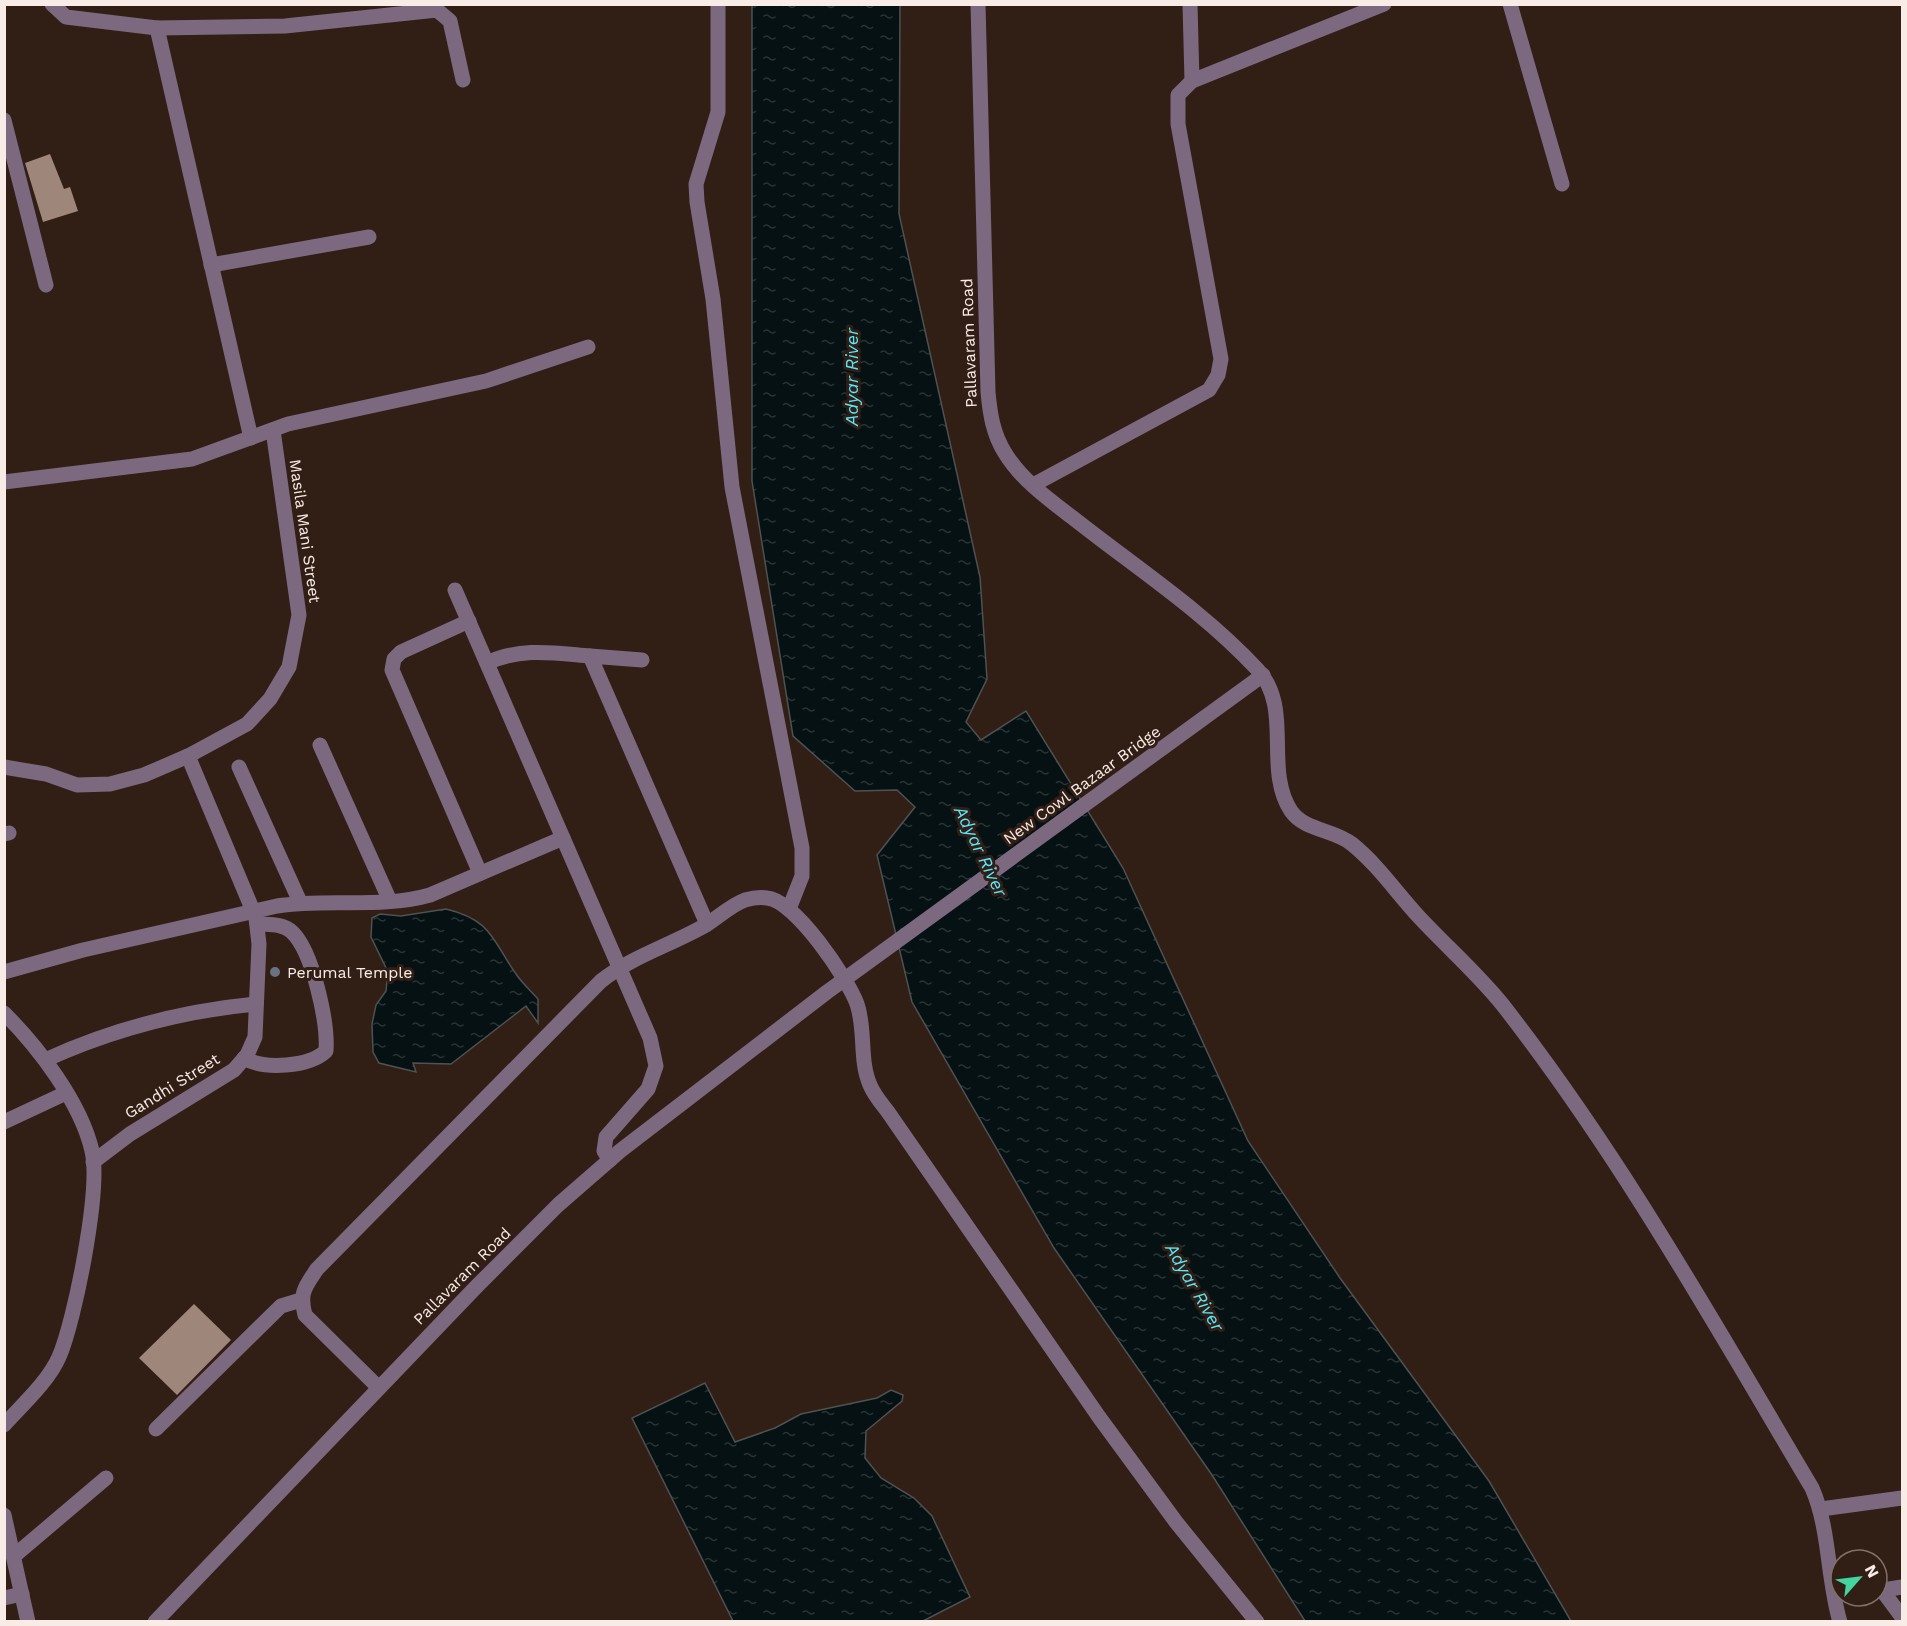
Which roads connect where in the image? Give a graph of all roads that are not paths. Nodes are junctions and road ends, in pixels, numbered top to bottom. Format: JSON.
{"nodes":[{"id":1,"x":52,"y":4,"type":"edge"},
{"id":2,"x":718,"y":4,"type":"edge"},
{"id":3,"x":978,"y":4,"type":"edge"},
{"id":4,"x":1190,"y":4,"type":"edge"},
{"id":5,"x":1384,"y":4,"type":"edge"},
{"id":6,"x":1510,"y":4,"type":"edge"},
{"id":7,"x":157,"y":28,"type":"junction"},
{"id":8,"x":463,"y":80,"type":"dead end"},
{"id":9,"x":1192,"y":81,"type":"junction"},
{"id":10,"x":4,"y":120,"type":"edge"},
{"id":11,"x":1562,"y":184,"type":"dead end"},
{"id":12,"x":369,"y":237,"type":"dead end"},
{"id":13,"x":211,"y":265,"type":"junction"},
{"id":14,"x":46,"y":285,"type":"dead end"},
{"id":15,"x":588,"y":347,"type":"dead end"},
{"id":16,"x":273,"y":430,"type":"junction"},
{"id":17,"x":251,"y":438,"type":"junction"},
{"id":18,"x":4,"y":482,"type":"edge"},
{"id":19,"x":1033,"y":485,"type":"junction"},
{"id":20,"x":455,"y":590,"type":"dead end"},
{"id":21,"x":469,"y":621,"type":"junction"},
{"id":22,"x":590,"y":656,"type":"junction"},
{"id":23,"x":642,"y":660,"type":"dead end"},
{"id":24,"x":487,"y":663,"type":"junction"},
{"id":25,"x":1263,"y":675,"type":"junction"},
{"id":26,"x":320,"y":745,"type":"dead end"},
{"id":27,"x":188,"y":756,"type":"junction"},
{"id":28,"x":4,"y":766,"type":"edge"},
{"id":29,"x":240,"y":767,"type":"dead end"},
{"id":30,"x":563,"y":838,"type":"junction"},
{"id":31,"x":480,"y":873,"type":"junction"},
{"id":32,"x":390,"y":901,"type":"junction"},
{"id":33,"x":300,"y":902,"type":"junction"},
{"id":34,"x":789,"y":909,"type":"junction"},
{"id":35,"x":255,"y":918,"type":"junction"},
{"id":36,"x":707,"y":924,"type":"junction"},
{"id":37,"x":619,"y":967,"type":"junction"},
{"id":38,"x":4,"y":972,"type":"edge"},
{"id":39,"x":827,"y":992,"type":"joint"},
{"id":40,"x":256,"y":1004,"type":"junction"},
{"id":41,"x":6,"y":1017,"type":"edge"},
{"id":42,"x":244,"y":1058,"type":"junction"},
{"id":43,"x":45,"y":1060,"type":"junction"},
{"id":44,"x":66,"y":1093,"type":"junction"},
{"id":45,"x":4,"y":1122,"type":"edge"},
{"id":46,"x":610,"y":1160,"type":"junction"},
{"id":47,"x":93,"y":1162,"type":"junction"},
{"id":48,"x":301,"y":1300,"type":"junction"},
{"id":49,"x":378,"y":1387,"type":"junction"},
{"id":50,"x":4,"y":1425,"type":"edge"},
{"id":51,"x":156,"y":1429,"type":"dead end"},
{"id":52,"x":106,"y":1478,"type":"dead end"},
{"id":53,"x":1902,"y":1498,"type":"edge"},
{"id":54,"x":1821,"y":1509,"type":"junction"},
{"id":55,"x":4,"y":1515,"type":"edge"},
{"id":56,"x":1829,"y":1552,"type":"edge"},
{"id":57,"x":14,"y":1556,"type":"junction"},
{"id":58,"x":22,"y":1594,"type":"junction"},
{"id":59,"x":4,"y":1598,"type":"edge"},
{"id":60,"x":1889,"y":1601,"type":"edge"},
{"id":61,"x":1902,"y":1617,"type":"edge"},
{"id":62,"x":28,"y":1622,"type":"edge"},
{"id":63,"x":154,"y":1622,"type":"edge"},
{"id":64,"x":1257,"y":1622,"type":"edge"}],
"edges":[{"from":1,"to":7,"type":"street"},
{"from":2,"to":34,"type":"street"},
{"from":3,"to":19,"type":"street","name":"Pallavaram Road"},
{"from":4,"to":9,"type":"street"},
{"from":5,"to":9,"type":"street"},
{"from":6,"to":11,"type":"street"},
{"from":7,"to":8,"type":"street"},
{"from":7,"to":13,"type":"street"},
{"from":9,"to":19,"type":"street"},
{"from":10,"to":14,"type":"street"},
{"from":12,"to":13,"type":"street"},
{"from":13,"to":17,"type":"street"},
{"from":15,"to":16,"type":"street"},
{"from":16,"to":17,"type":"street"},
{"from":16,"to":27,"type":"street","name":"Masila Mani Street"},
{"from":17,"to":18,"type":"street"},
{"from":19,"to":25,"type":"street","name":"Pallavaram Road"},
{"from":20,"to":21,"type":"street"},
{"from":21,"to":24,"type":"street"},
{"from":21,"to":31,"type":"street"},
{"from":22,"to":23,"type":"street"},
{"from":22,"to":24,"type":"street"},
{"from":22,"to":36,"type":"street"},
{"from":24,"to":30,"type":"street"},
{"from":25,"to":39,"type":"street","name":"New Cowl Bazaar Bridge"},
{"from":25,"to":54,"type":"street","name":"Pallavaram Road"},
{"from":26,"to":32,"type":"street"},
{"from":27,"to":28,"type":"street","name":"Masila Mani Street"},
{"from":27,"to":35,"type":"street","name":"Gandhi Street"},
{"from":29,"to":33,"type":"street"},
{"from":30,"to":31,"type":"street"},
{"from":30,"to":37,"type":"street"},
{"from":31,"to":32,"type":"street"},
{"from":32,"to":33,"type":"street"},
{"from":33,"to":35,"type":"street"},
{"from":34,"to":36,"type":"street"},
{"from":34,"to":64,"type":"street"},
{"from":35,"to":38,"type":"street"},
{"from":35,"to":40,"type":"street","name":"Gandhi Street"},
{"from":35,"to":42,"type":"street"},
{"from":36,"to":37,"type":"street"},
{"from":37,"to":46,"type":"street"},
{"from":37,"to":48,"type":"street"},
{"from":39,"to":46,"type":"street","name":"Pallavaram Road"},
{"from":40,"to":42,"type":"street","name":"Gandhi Street"},
{"from":40,"to":43,"type":"street"},
{"from":41,"to":43,"type":"street"},
{"from":42,"to":47,"type":"street","name":"Gandhi Street"},
{"from":43,"to":44,"type":"street"},
{"from":44,"to":45,"type":"street"},
{"from":44,"to":47,"type":"street"},
{"from":46,"to":49,"type":"street","name":"Pallavaram Road"},
{"from":47,"to":50,"type":"street"},
{"from":48,"to":49,"type":"street"},
{"from":48,"to":51,"type":"street"},
{"from":49,"to":63,"type":"street","name":"Pallavaram Road"},
{"from":52,"to":57,"type":"street"},
{"from":53,"to":54,"type":"street"},
{"from":54,"to":56,"type":"street","name":"Pallavaram Road"},
{"from":55,"to":57,"type":"street"},
{"from":57,"to":58,"type":"street"},
{"from":58,"to":59,"type":"street"},
{"from":58,"to":62,"type":"street"},
{"from":60,"to":61,"type":"street"}]}
